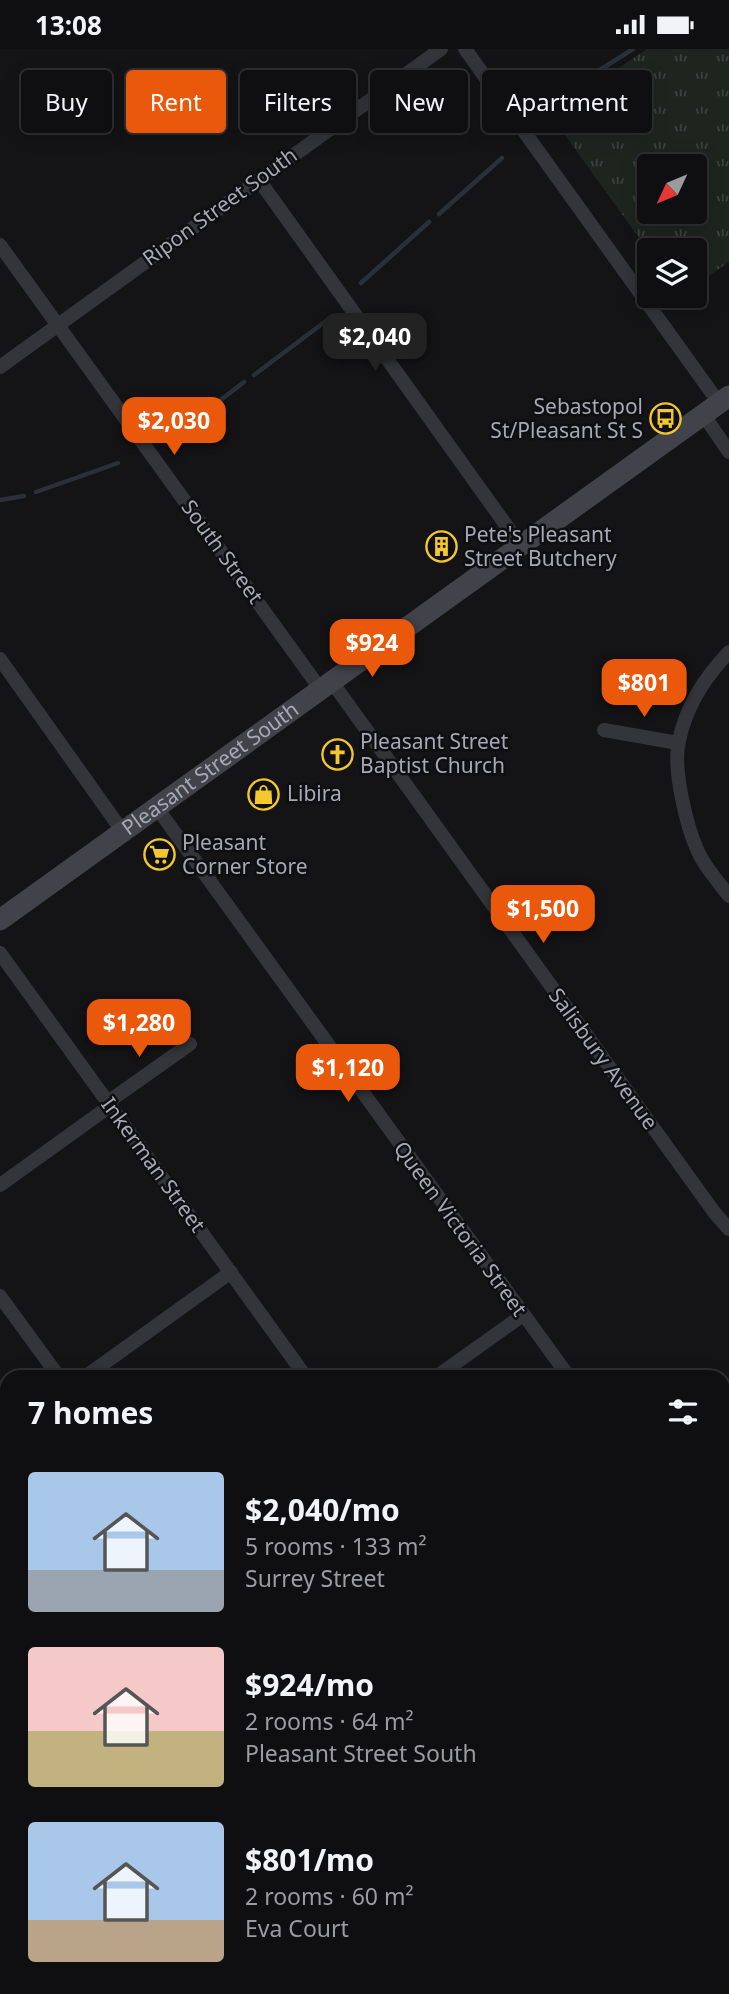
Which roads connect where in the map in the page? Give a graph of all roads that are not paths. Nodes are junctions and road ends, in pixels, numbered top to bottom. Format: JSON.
{"nodes":[{"id":1,"x":441,"y":49,"type":"edge"},
{"id":2,"x":465,"y":49,"type":"edge"},
{"id":3,"x":259,"y":180,"type":"junction"},
{"id":4,"x":0,"y":245,"type":"edge"},
{"id":5,"x":58,"y":325,"type":"junction"},
{"id":6,"x":0,"y":367,"type":"edge"},
{"id":7,"x":717,"y":405,"type":"edge"},
{"id":8,"x":729,"y":452,"type":"edge"},
{"id":9,"x":520,"y":546,"type":"junction"},
{"id":10,"x":729,"y":652,"type":"edge"},
{"id":11,"x":0,"y":659,"type":"edge"},
{"id":12,"x":327,"y":686,"type":"junction"},
{"id":13,"x":604,"y":730,"type":"dead end"},
{"id":14,"x":678,"y":743,"type":"junction"},
{"id":15,"x":157,"y":808,"type":"junction"},
{"id":16,"x":123,"y":832,"type":"junction"},
{"id":17,"x":729,"y":896,"type":"edge"},
{"id":18,"x":0,"y":920,"type":"edge"},
{"id":19,"x":0,"y":953,"type":"edge"},
{"id":20,"x":190,"y":1044,"type":"dead end"},
{"id":21,"x":109,"y":1104,"type":"junction"},
{"id":22,"x":0,"y":1185,"type":"edge"},
{"id":23,"x":729,"y":1229,"type":"edge"},
{"id":24,"x":231,"y":1272,"type":"junction"},
{"id":25,"x":0,"y":1296,"type":"edge"},
{"id":26,"x":523,"y":1315,"type":"junction"},
{"id":27,"x":54,"y":1370,"type":"edge"},
{"id":28,"x":95,"y":1370,"type":"edge"},
{"id":29,"x":301,"y":1370,"type":"edge"},
{"id":30,"x":446,"y":1370,"type":"edge"},
{"id":31,"x":564,"y":1370,"type":"edge"}],
"edges":[{"from":1,"to":3,"type":"street","name":"Ripon Street South"},
{"from":2,"to":7,"type":"street"},
{"from":3,"to":5,"type":"street","name":"Ripon Street South"},
{"from":3,"to":9,"type":"street"},
{"from":4,"to":5,"type":"street","name":"South Street"},
{"from":5,"to":6,"type":"street","name":"Ripon Street South"},
{"from":5,"to":12,"type":"street","name":"South Street"},
{"from":7,"to":8,"type":"street"},
{"from":7,"to":9,"type":"street","name":"Pleasant Street South"},
{"from":9,"to":12,"type":"street","name":"Pleasant Street South"},
{"from":10,"to":14,"type":"street"},
{"from":11,"to":16,"type":"street"},
{"from":12,"to":15,"type":"street","name":"Pleasant Street South"},
{"from":12,"to":23,"type":"street","name":"Salisbury Avenue"},
{"from":13,"to":14,"type":"street"},
{"from":14,"to":17,"type":"street"},
{"from":15,"to":16,"type":"street","name":"Pleasant Street South"},
{"from":15,"to":26,"type":"street","name":"Queen Victoria Street"},
{"from":16,"to":18,"type":"street","name":"Pleasant Street South"},
{"from":19,"to":21,"type":"street","name":"Inkerman Street"},
{"from":20,"to":21,"type":"street"},
{"from":21,"to":22,"type":"street"},
{"from":21,"to":24,"type":"street","name":"Inkerman Street"},
{"from":24,"to":28,"type":"street"},
{"from":24,"to":29,"type":"street","name":"Inkerman Street"},
{"from":25,"to":27,"type":"street"},
{"from":26,"to":30,"type":"street"},
{"from":26,"to":31,"type":"street","name":"Queen Victoria Street"}]}
